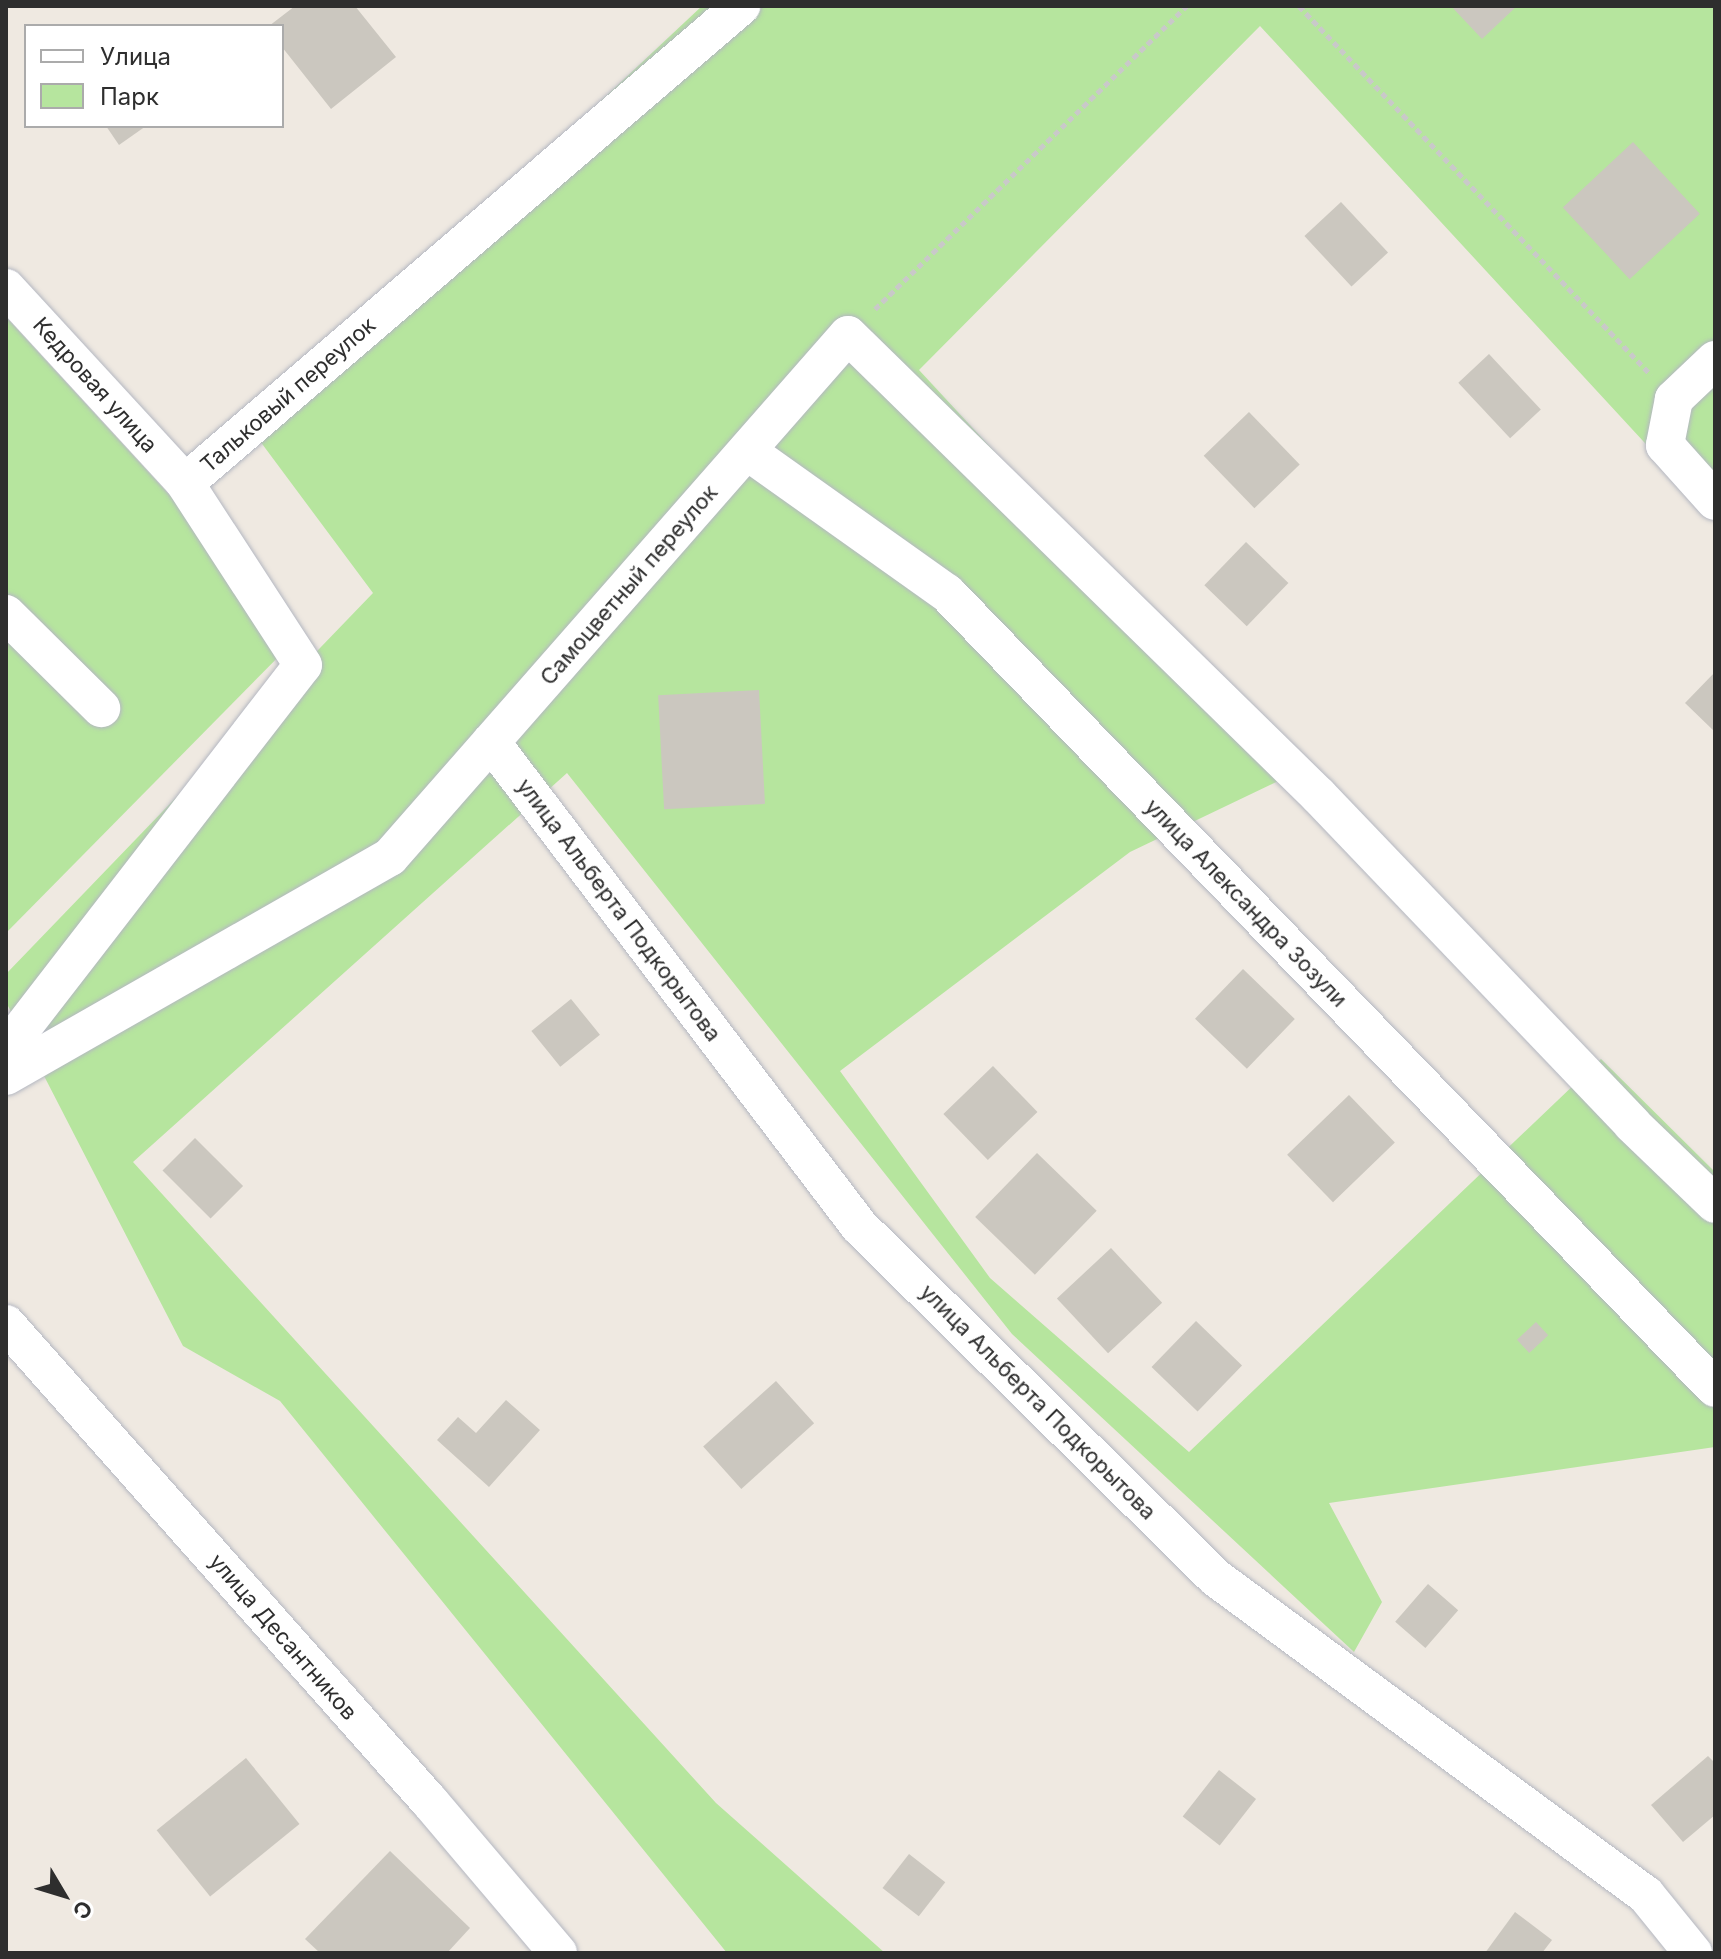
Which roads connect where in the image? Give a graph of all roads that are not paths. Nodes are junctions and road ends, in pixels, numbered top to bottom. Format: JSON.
{"nodes":[{"id":1,"x":741,"y":6,"type":"edge"},
{"id":2,"x":6,"y":288,"type":"edge"},
{"id":3,"x":1715,"y":360,"type":"edge"},
{"id":4,"x":747,"y":451,"type":"junction"},
{"id":5,"x":185,"y":483,"type":"junction"},
{"id":6,"x":1715,"y":501,"type":"edge"},
{"id":7,"x":6,"y":614,"type":"edge"},
{"id":8,"x":101,"y":708,"type":"dead end"},
{"id":9,"x":491,"y":742,"type":"junction"},
{"id":10,"x":6,"y":1049,"type":"edge"},
{"id":11,"x":6,"y":1076,"type":"edge"},
{"id":12,"x":1715,"y":1204,"type":"edge"},
{"id":13,"x":6,"y":1324,"type":"edge"},
{"id":14,"x":1715,"y":1388,"type":"edge"},
{"id":15,"x":558,"y":1953,"type":"edge"},
{"id":16,"x":1693,"y":1953,"type":"edge"}],
"edges":[{"from":1,"to":5,"type":"street","name":"Тальковый переулок"},
{"from":2,"to":5,"type":"street","name":"Кедровая улица"},
{"from":3,"to":6,"type":"street"},
{"from":4,"to":9,"type":"street","name":"Самоцветный переулок"},
{"from":4,"to":12,"type":"street","name":"Самоцветный переулок"},
{"from":4,"to":14,"type":"street","name":"улица Александра Зозули"},
{"from":5,"to":10,"type":"street","name":"Тальковый переулок"},
{"from":7,"to":8,"type":"street"},
{"from":9,"to":11,"type":"street","name":"Самоцветный переулок"},
{"from":9,"to":16,"type":"street","name":"улица Альберта Подкорытова"},
{"from":13,"to":15,"type":"street","name":"улица Десантников"}]}
